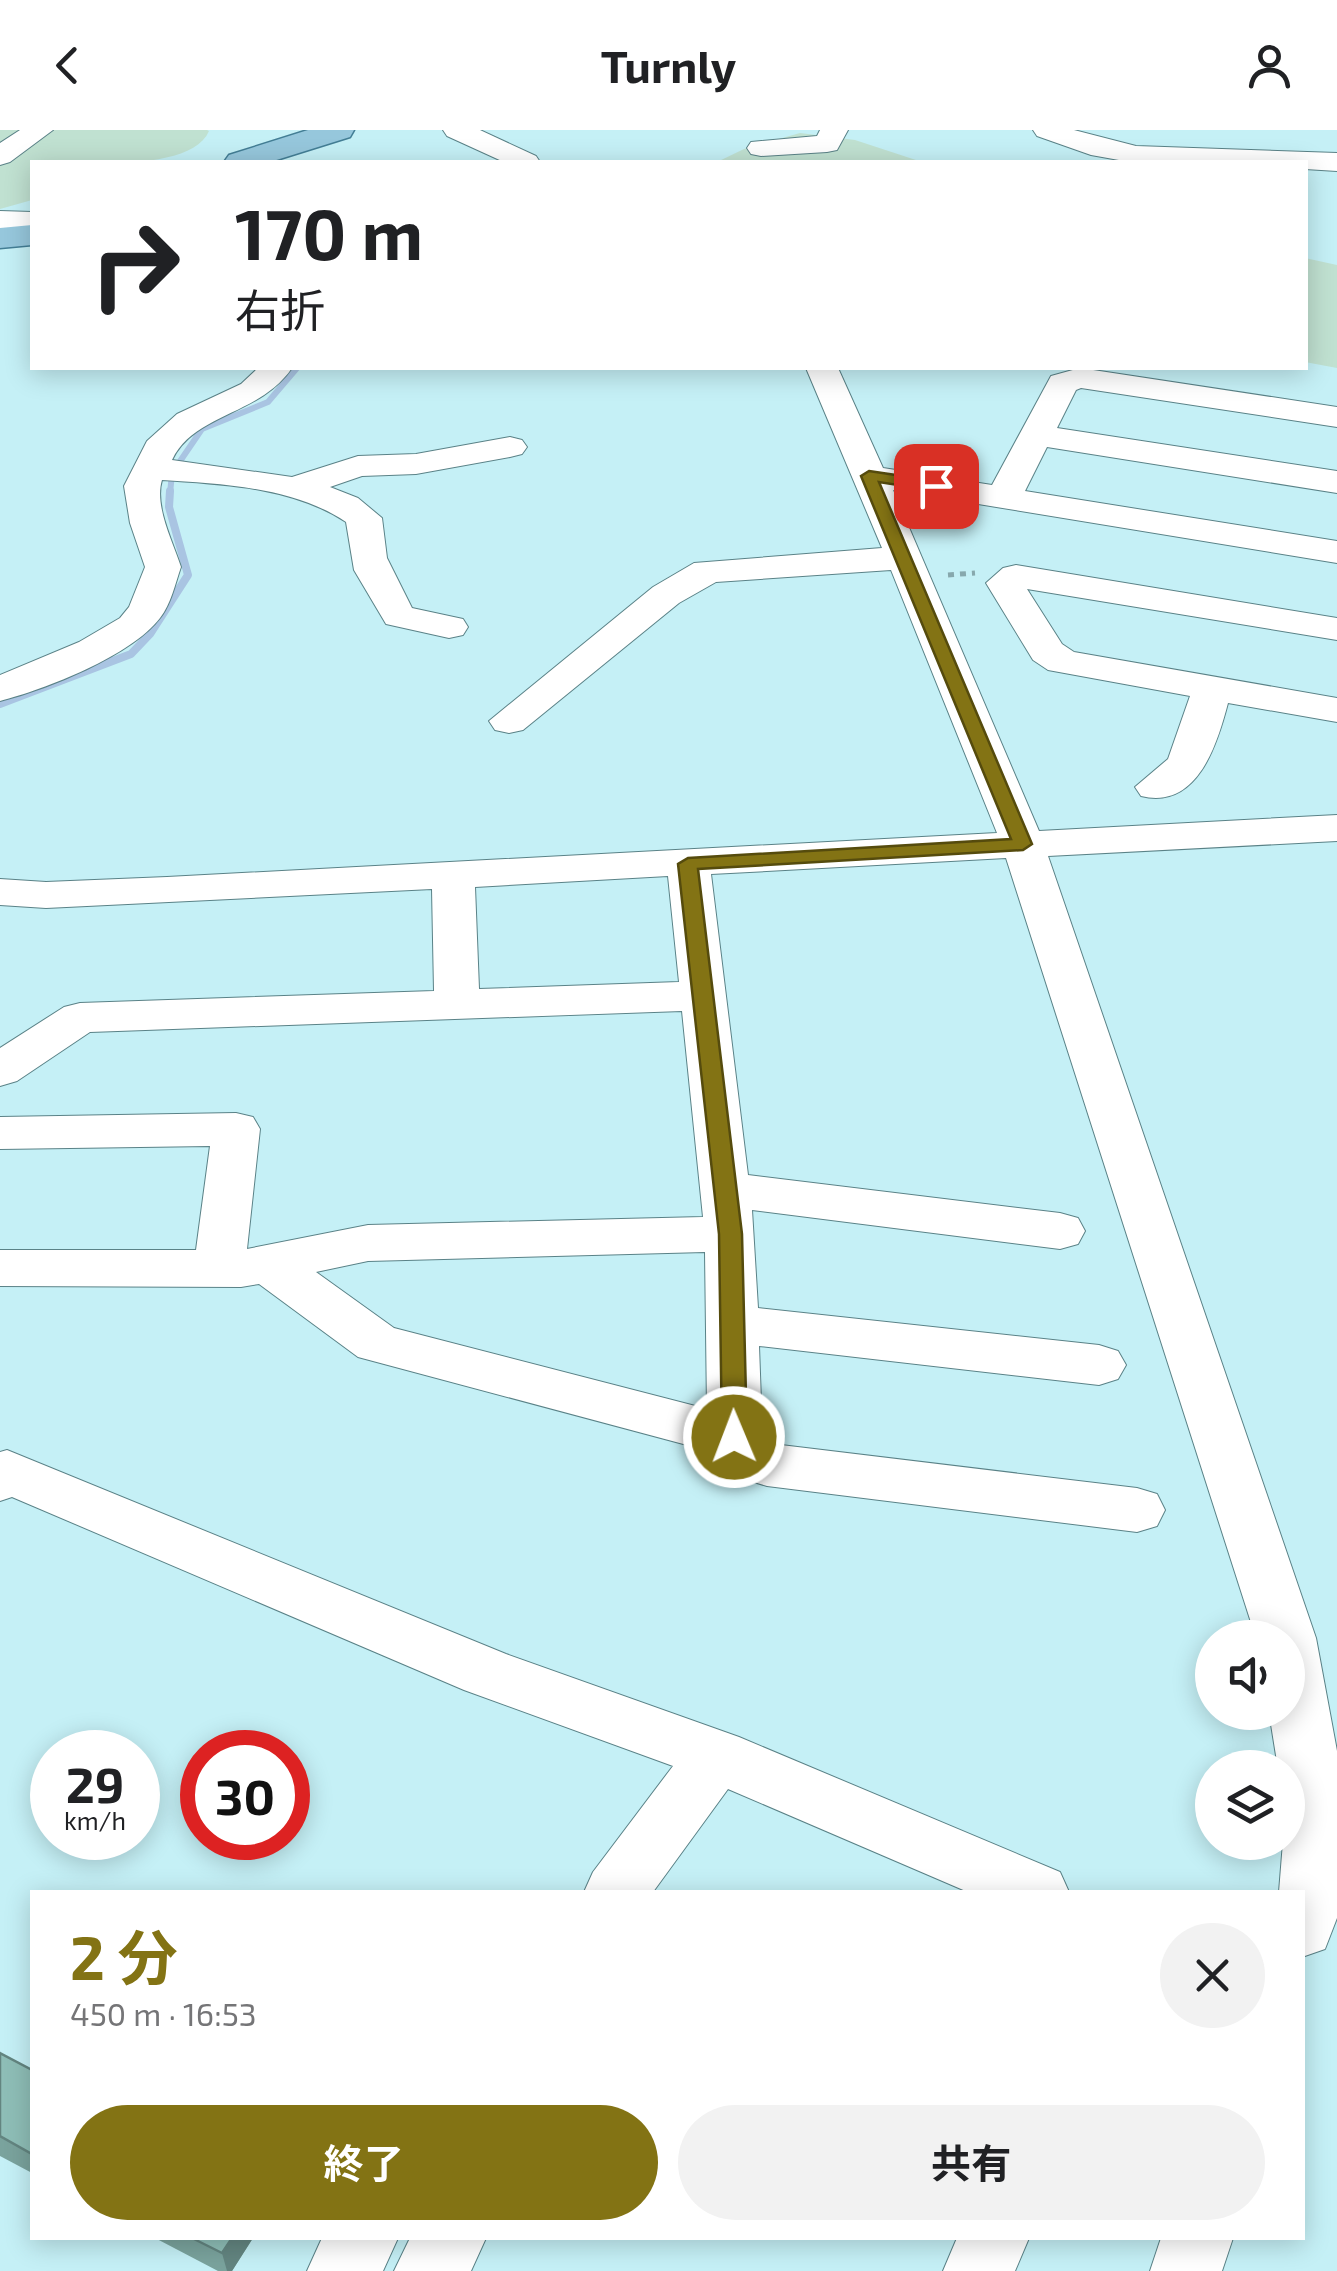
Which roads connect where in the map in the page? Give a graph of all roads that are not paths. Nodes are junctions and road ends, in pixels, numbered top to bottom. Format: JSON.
{"nodes":[{"id":1,"x":339,"y":130,"type":"edge"},
{"id":2,"x":457,"y":130,"type":"edge"},
{"id":3,"x":834,"y":130,"type":"edge"},
{"id":4,"x":1046,"y":130,"type":"edge"},
{"id":5,"x":21,"y":135,"type":"edge"},
{"id":6,"x":744,"y":153,"type":"edge"},
{"id":7,"x":0,"y":156,"type":"edge"},
{"id":8,"x":246,"y":160,"type":"edge"},
{"id":9,"x":522,"y":160,"type":"edge"},
{"id":10,"x":1280,"y":160,"type":"edge"},
{"id":11,"x":1308,"y":161,"type":"edge"},
{"id":12,"x":1337,"y":162,"type":"edge"},
{"id":13,"x":0,"y":220,"type":"edge"},
{"id":14,"x":30,"y":221,"type":"edge"},
{"id":15,"x":30,"y":235,"type":"edge"},
{"id":16,"x":0,"y":238,"type":"edge"},
{"id":17,"x":274,"y":370,"type":"edge"},
{"id":18,"x":823,"y":370,"type":"edge"},
{"id":19,"x":1337,"y":417,"type":"edge"},
{"id":20,"x":1037,"y":434,"type":"junction"},
{"id":21,"x":510,"y":447,"type":"dead end"},
{"id":22,"x":150,"y":469,"type":"junction"},
{"id":23,"x":869,"y":476,"type":"junction"},
{"id":24,"x":1337,"y":482,"type":"edge"},
{"id":25,"x":292,"y":488,"type":"junction"},
{"id":26,"x":1004,"y":497,"type":"junction"},
{"id":27,"x":1337,"y":554,"type":"edge"},
{"id":28,"x":909,"y":568,"type":"junction"},
{"id":29,"x":449,"y":627,"type":"dead end"},
{"id":30,"x":1310,"y":657,"type":"edge"},
{"id":31,"x":0,"y":688,"type":"edge"},
{"id":32,"x":1212,"y":688,"type":"junction"},
{"id":33,"x":1337,"y":710,"type":"edge"},
{"id":34,"x":509,"y":722,"type":"dead end"},
{"id":35,"x":1156,"y":787,"type":"dead end"},
{"id":36,"x":1337,"y":828,"type":"edge"},
{"id":37,"x":1023,"y":844,"type":"junction"},
{"id":38,"x":222,"y":854,"type":"dead end"},
{"id":39,"x":688,"y":864,"type":"junction"},
{"id":40,"x":453,"y":874,"type":"junction"},
{"id":41,"x":0,"y":892,"type":"edge"},
{"id":42,"x":46,"y":895,"type":"junction"},
{"id":43,"x":706,"y":996,"type":"junction"},
{"id":44,"x":457,"y":1004,"type":"junction"},
{"id":45,"x":0,"y":1070,"type":"edge"},
{"id":46,"x":0,"y":1132,"type":"edge"},
{"id":47,"x":728,"y":1211,"type":"junction"},
{"id":48,"x":1060,"y":1231,"type":"dead end"},
{"id":49,"x":243,"y":1266,"type":"junction"},
{"id":50,"x":0,"y":1268,"type":"edge"},
{"id":51,"x":732,"y":1324,"type":"junction"},
{"id":52,"x":1099,"y":1364,"type":"dead end"},
{"id":53,"x":734,"y":1437,"type":"junction"},
{"id":54,"x":0,"y":1479,"type":"edge"},
{"id":55,"x":1137,"y":1510,"type":"dead end"},
{"id":56,"x":1280,"y":1620,"type":"edge"},
{"id":57,"x":1305,"y":1718,"type":"edge"},
{"id":58,"x":717,"y":1756,"type":"junction"},
{"id":59,"x":1324,"y":1797,"type":"edge"},
{"id":60,"x":633,"y":1878,"type":"edge"},
{"id":61,"x":1032,"y":1890,"type":"edge"},
{"id":62,"x":1305,"y":1913,"type":"edge"},
{"id":63,"x":361,"y":2240,"type":"edge"},
{"id":64,"x":449,"y":2240,"type":"edge"},
{"id":65,"x":992,"y":2240,"type":"edge"},
{"id":66,"x":1196,"y":2240,"type":"edge"},
{"id":67,"x":342,"y":2271,"type":"edge"},
{"id":68,"x":430,"y":2271,"type":"edge"},
{"id":69,"x":979,"y":2271,"type":"edge"},
{"id":70,"x":1186,"y":2271,"type":"edge"}],
"edges":[{"from":1,"to":8,"type":"main road"},
{"from":2,"to":9,"type":"street"},
{"from":3,"to":6,"type":"street"},
{"from":4,"to":10,"type":"street"},
{"from":5,"to":7,"type":"street"},
{"from":11,"to":12,"type":"street"},
{"from":13,"to":14,"type":"street"},
{"from":15,"to":16,"type":"main road"},
{"from":17,"to":22,"type":"street"},
{"from":18,"to":23,"type":"street"},
{"from":19,"to":20,"type":"street"},
{"from":20,"to":24,"type":"street"},
{"from":20,"to":26,"type":"street"},
{"from":21,"to":25,"type":"street"},
{"from":22,"to":25,"type":"street"},
{"from":22,"to":31,"type":"street"},
{"from":23,"to":26,"type":"street"},
{"from":23,"to":28,"type":"street"},
{"from":25,"to":29,"type":"street"},
{"from":26,"to":27,"type":"street"},
{"from":27,"to":30,"type":"street"},
{"from":28,"to":34,"type":"street"},
{"from":28,"to":37,"type":"street"},
{"from":30,"to":32,"type":"street"},
{"from":30,"to":32,"type":"street"},
{"from":30,"to":33,"type":"street"},
{"from":32,"to":35,"type":"street"},
{"from":36,"to":37,"type":"street"},
{"from":37,"to":39,"type":"street"},
{"from":37,"to":56,"type":"street"},
{"from":38,"to":42,"type":"street"},
{"from":39,"to":40,"type":"street"},
{"from":39,"to":43,"type":"street"},
{"from":40,"to":42,"type":"street"},
{"from":40,"to":44,"type":"street"},
{"from":41,"to":42,"type":"street"},
{"from":43,"to":44,"type":"street"},
{"from":43,"to":47,"type":"street"},
{"from":44,"to":45,"type":"street"},
{"from":46,"to":49,"type":"street"},
{"from":47,"to":48,"type":"street"},
{"from":47,"to":49,"type":"street"},
{"from":47,"to":51,"type":"street"},
{"from":49,"to":50,"type":"street"},
{"from":49,"to":53,"type":"street"},
{"from":51,"to":52,"type":"street"},
{"from":51,"to":53,"type":"street"},
{"from":53,"to":55,"type":"street"},
{"from":54,"to":58,"type":"street"},
{"from":57,"to":59,"type":"street"},
{"from":58,"to":60,"type":"street"},
{"from":58,"to":61,"type":"street"},
{"from":59,"to":62,"type":"street"},
{"from":63,"to":67,"type":"street"},
{"from":64,"to":68,"type":"street"},
{"from":65,"to":69,"type":"street"},
{"from":66,"to":70,"type":"street"}]}
